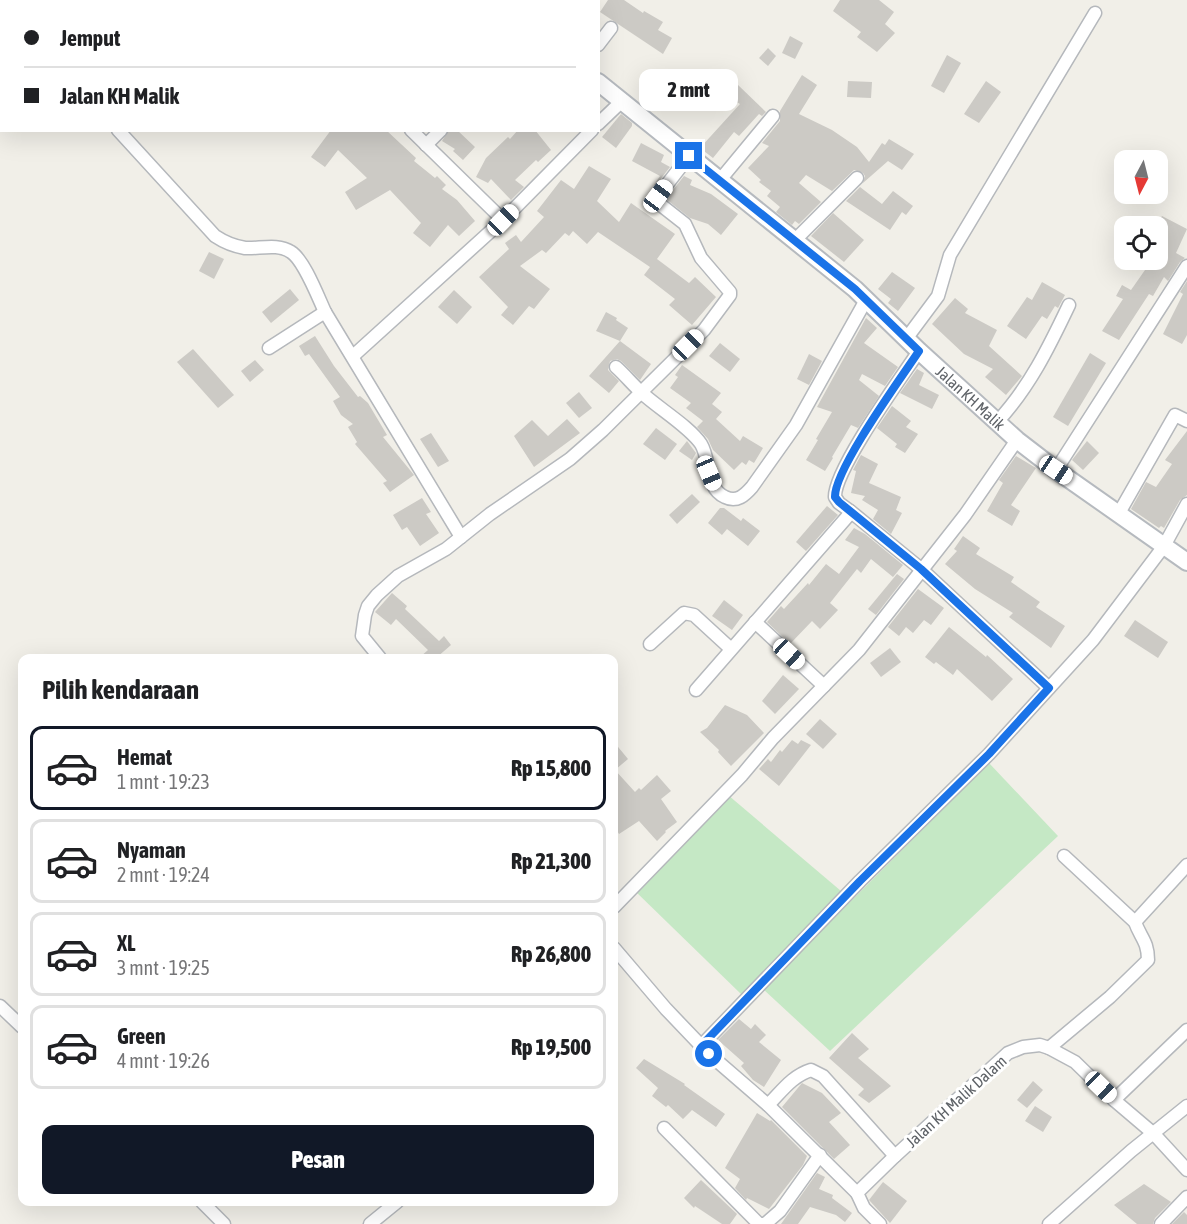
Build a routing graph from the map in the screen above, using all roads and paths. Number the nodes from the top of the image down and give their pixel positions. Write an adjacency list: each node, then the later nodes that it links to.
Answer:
1 (1095, 13): 22 (street)
2 (611, 28): 3 (street)
3 (600, 42)
4 (600, 84): 5 (street, Jalan KH Malik)
5 (622, 100): 7 (street); 13 (street, Jalan KH Malik)
6 (773, 116): 15 (street)
7 (600, 122)
8 (120, 132): 21 (street)
9 (413, 132): 12 (street)
10 (439, 132): 12 (street)
11 (590, 132): 16 (street)
12 (426, 144): 16 (street)
13 (689, 156): 15 (street, Jalan KH Malik); 27 (street)
14 (857, 178): 17 (street)
15 (720, 180): 17 (street, Jalan KH Malik)
16 (503, 220): 25 (street)
17 (795, 240): 19 (street, Jalan KH Malik)
18 (1187, 266): 31 (street)
19 (866, 300): 22 (street, Jalan KH Malik); 27 (street)
20 (1069, 305): 29 (street)
21 (325, 312): 23 (street); 25 (street)
22 (906, 339): 24 (street, Jalan KH Malik)
23 (269, 348)
24 (919, 351): 29 (street, Jalan KH Malik); 33 (street)
25 (353, 356): 35 (street)
26 (616, 367): 27 (street)
27 (641, 393): 35 (street)
28 (1187, 421): 34 (street)
29 (997, 422): 30 (street, Jalan KH Malik)
30 (1017, 440): 31 (street, Jalan KH Malik); 38 (street)
31 (1056, 470): 34 (street, Jalan KH Malik)
32 (1187, 504): 36 (street)
33 (850, 511): 38 (street); 39 (street)
34 (1119, 513): 36 (street, Jalan KH Malik)
35 (461, 537): 42 (street)
36 (1164, 546): 37 (street, Jalan KH Malik); 44 (street)
37 (1187, 562)
38 (921, 569): 43 (street); 44 (street)
39 (755, 622): 41 (street); 43 (street)
40 (650, 644): 41 (street)
41 (731, 649): 45 (street)
42 (377, 654)
43 (824, 686): 48 (street)
44 (1049, 688): 54 (street)
45 (696, 690)
46 (1064, 856): 49 (street)
47 (1187, 865): 49 (street)
48 (618, 903)
49 (1135, 922): 55 (street)
50 (618, 953): 54 (street)
51 (0, 1006): 52 (street)
52 (18, 1023)
53 (1187, 1030): 56 (street)
54 (701, 1046): 57 (street)
55 (1049, 1048): 56 (street, Jalan KH Malik Dalam); 62 (street, Jalan KH Malik Dalam)
56 (1114, 1100): 60 (street, Jalan KH Malik Dalam)
57 (768, 1105): 61 (street); 62 (street)
58 (1187, 1106): 60 (street)
59 (664, 1128): 61 (street)
60 (1154, 1134): 63 (street, Jalan KH Malik Dalam); 71 (street)
61 (820, 1155): 64 (street)
62 (895, 1156): 64 (street, Jalan KH Malik Dalam)
63 (1187, 1170)
64 (857, 1193): 70 (street)
65 (1187, 1197): 72 (street)
66 (206, 1206): 68 (street)
67 (392, 1206): 69 (street)
68 (224, 1224)
69 (370, 1224)
70 (880, 1224)
71 (1049, 1224)
72 (1161, 1224)

